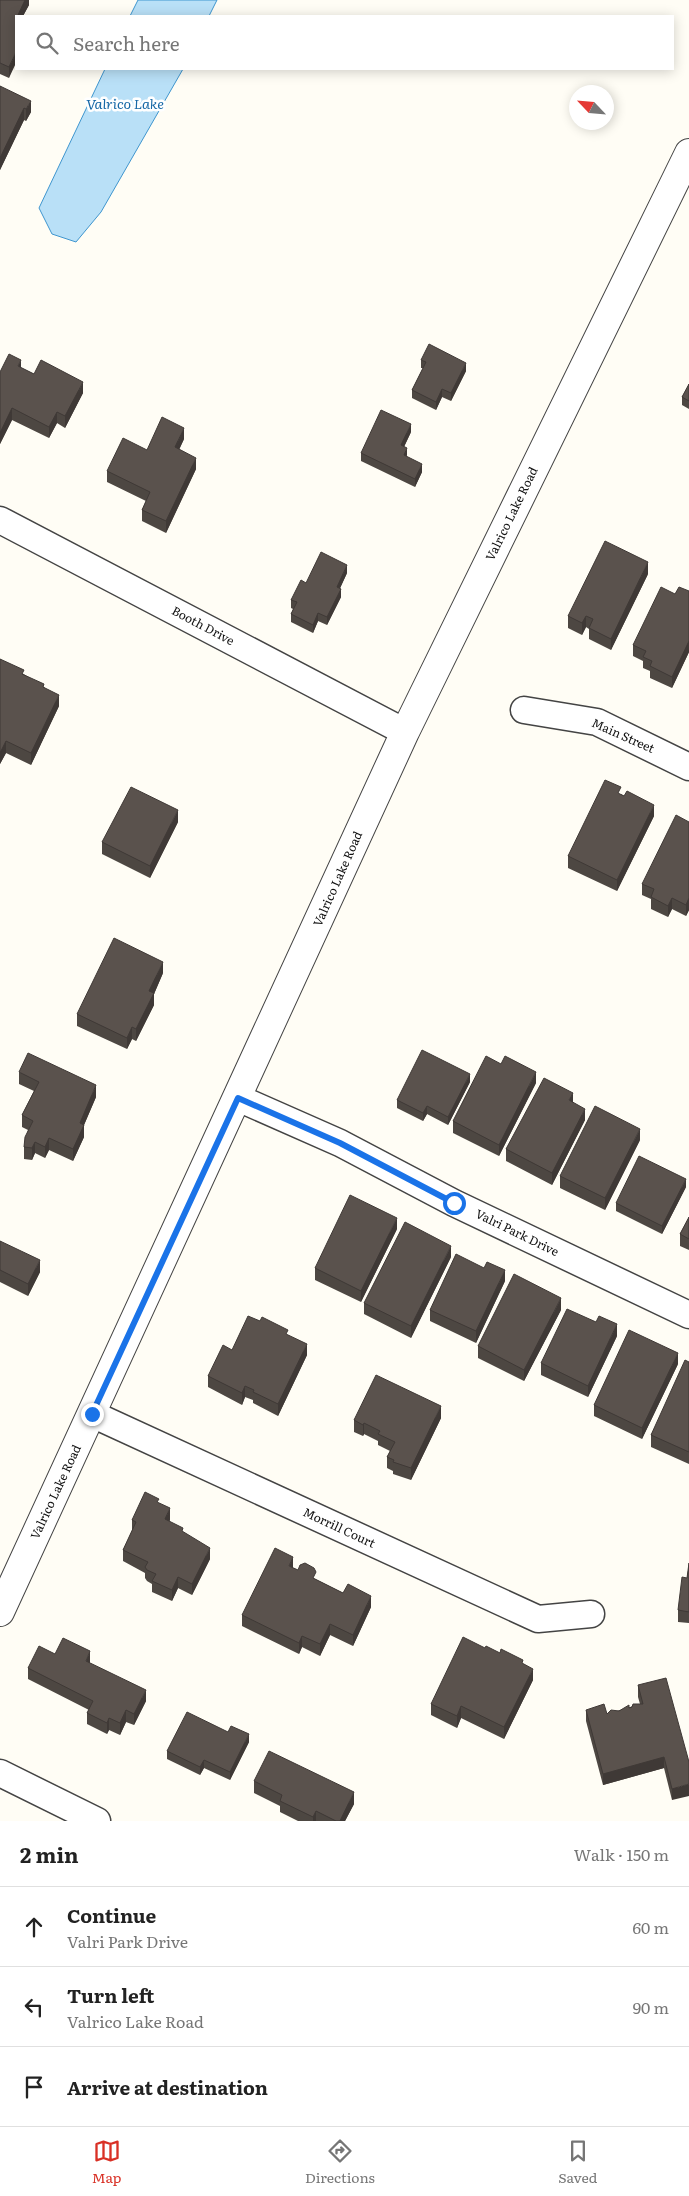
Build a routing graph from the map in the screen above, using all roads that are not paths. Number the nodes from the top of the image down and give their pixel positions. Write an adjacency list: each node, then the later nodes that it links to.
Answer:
1 (689, 153): 4 (street, Valrico Lake Road)
2 (0, 520): 4 (street, Booth Drive)
3 (524, 710): 5 (street, Main Street)
4 (405, 732): 6 (street, Valrico Lake Road)
5 (689, 767)
6 (238, 1098): 7 (street, Valri Park Drive); 8 (street, Valrico Lake Road)
7 (689, 1315)
8 (92, 1414): 9 (street, Valrico Lake Road); 10 (street, Morrill Court)
9 (0, 1612)
10 (590, 1614)
11 (0, 1773): 12 (street)
12 (98, 1821)

